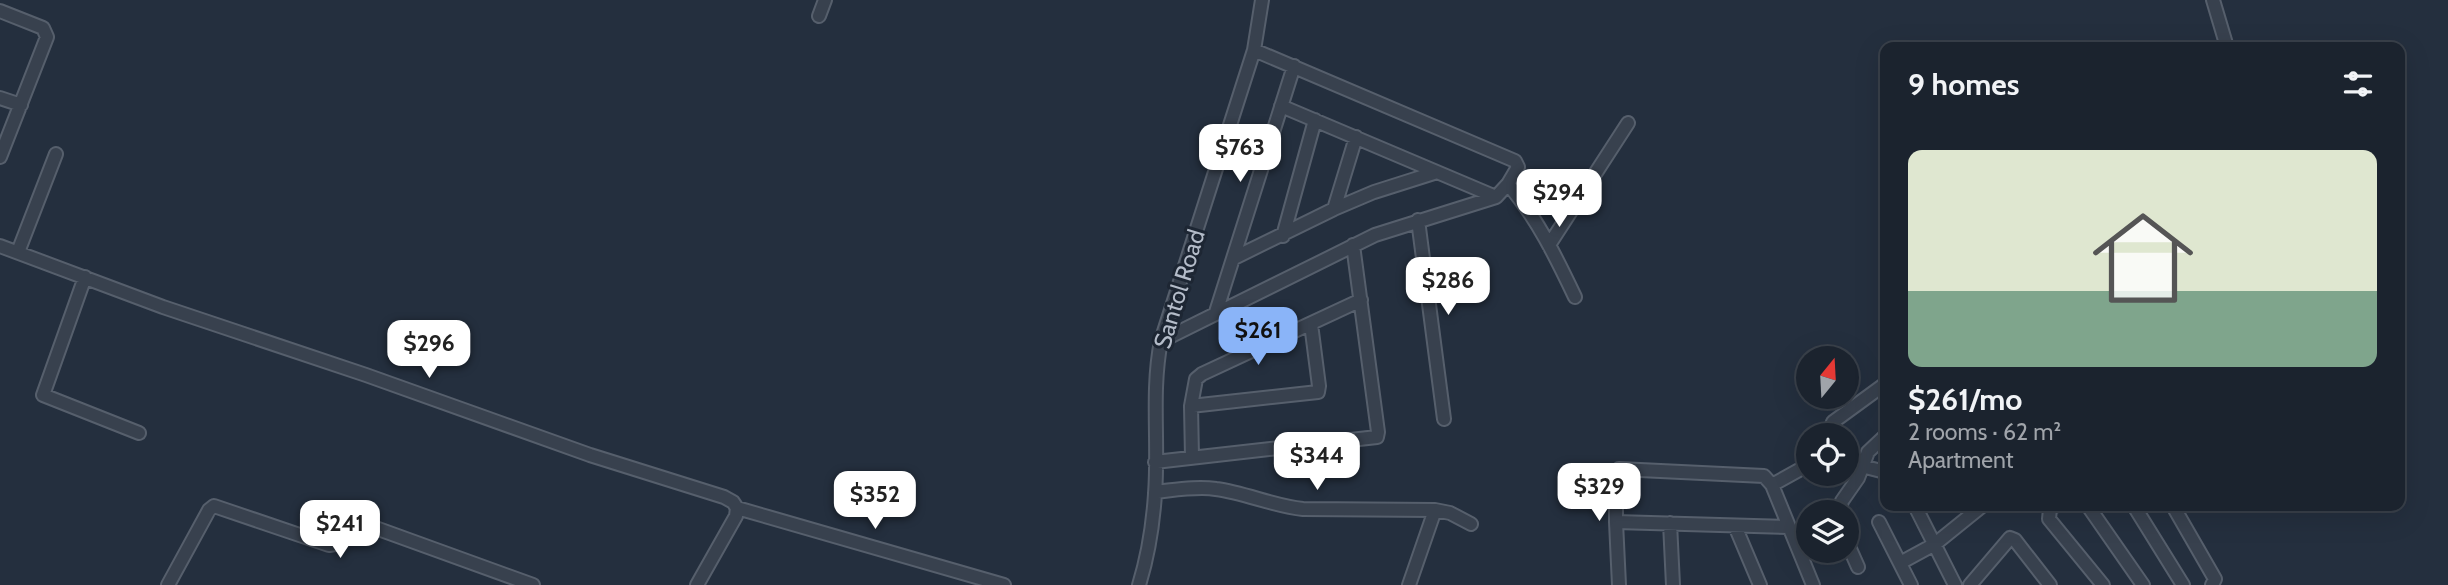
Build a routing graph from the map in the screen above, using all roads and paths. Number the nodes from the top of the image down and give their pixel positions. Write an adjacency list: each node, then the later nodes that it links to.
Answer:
1 (825, 0): 5 (street)
2 (1262, 0): 7 (street, Santol Road)
3 (2213, 0): 6 (street)
4 (0, 11): 10 (street)
5 (820, 16)
6 (2226, 42)
7 (1254, 50): 8 (street); 34 (street, Santol Road)
8 (1294, 66): 11 (street); 19 (street)
9 (0, 98): 10 (street)
10 (20, 105): 14 (street)
11 (1281, 106): 12 (street); 28 (street)
12 (1315, 120): 15 (street); 23 (street)
13 (1628, 123): 25 (street)
14 (4, 134): 17 (street)
15 (1356, 137): 18 (street); 21 (street)
16 (56, 154): 27 (street)
17 (0, 157)
18 (1437, 173): 20 (street); 21 (street)
19 (1508, 184): 20 (street); 25 (street)
20 (1496, 197): 22 (street)
21 (1334, 209): 23 (street)
22 (1418, 220): 24 (street); 37 (street)
23 (1283, 236): 28 (street)
24 (1353, 245): 31 (street); 32 (street)
25 (1549, 245): 30 (street)
26 (0, 246): 27 (street)
27 (18, 252): 29 (street)
28 (1234, 258): 32 (street)
29 (85, 277): 39 (street); 50 (street)
30 (1575, 297)
31 (1361, 300): 33 (street); 41 (street)
32 (1216, 312): 34 (street)
33 (1311, 324): 36 (street); 36 (street)
34 (1161, 341): 42 (street, Santol Road)
35 (1880, 388): 38 (street)
36 (1191, 406): 41 (street)
37 (1444, 419)
38 (1833, 423)
39 (139, 433)
40 (1880, 441): 44 (street)
41 (1192, 457): 42 (street)
42 (1155, 462): 48 (street, Santol Road)
43 (1859, 465): 44 (street)
44 (1863, 466): 45 (street); 49 (street)
45 (1880, 471)
46 (1796, 472): 47 (street)
47 (1772, 485): 58 (street); 63 (street)
48 (1155, 492): 51 (street); 72 (street, Santol Road)
49 (1843, 500)
50 (737, 508): 70 (street); 71 (street)
51 (1435, 510): 61 (street); 73 (street)
52 (1918, 511): 64 (street)
53 (1976, 511): 64 (street)
54 (2050, 511): 82 (street)
55 (2091, 511): 83 (street)
56 (2137, 511): 84 (street)
57 (2176, 511): 85 (street)
58 (1616, 522): 60 (street); 74 (street)
59 (1879, 522): 66 (street)
60 (1670, 523): 62 (street); 75 (street)
61 (1471, 524)
62 (1735, 526): 63 (street); 76 (street)
63 (1788, 527): 77 (street)
64 (1935, 544): 66 (street); 79 (street)
65 (1856, 563): 67 (street)
66 (1900, 563): 78 (street)
67 (1858, 567)
68 (168, 585): 69 (street)
69 (533, 585)
70 (697, 585)
71 (1004, 585)
72 (1139, 585)
73 (1409, 585)
74 (1619, 585)
75 (1673, 585)
76 (1760, 585)
77 (1813, 585)
78 (1911, 585)
79 (1955, 585)
80 (1970, 585): 81 (street)
81 (2050, 585)
82 (2103, 585)
83 (2143, 585)
84 (2183, 585)
85 (2212, 585)

